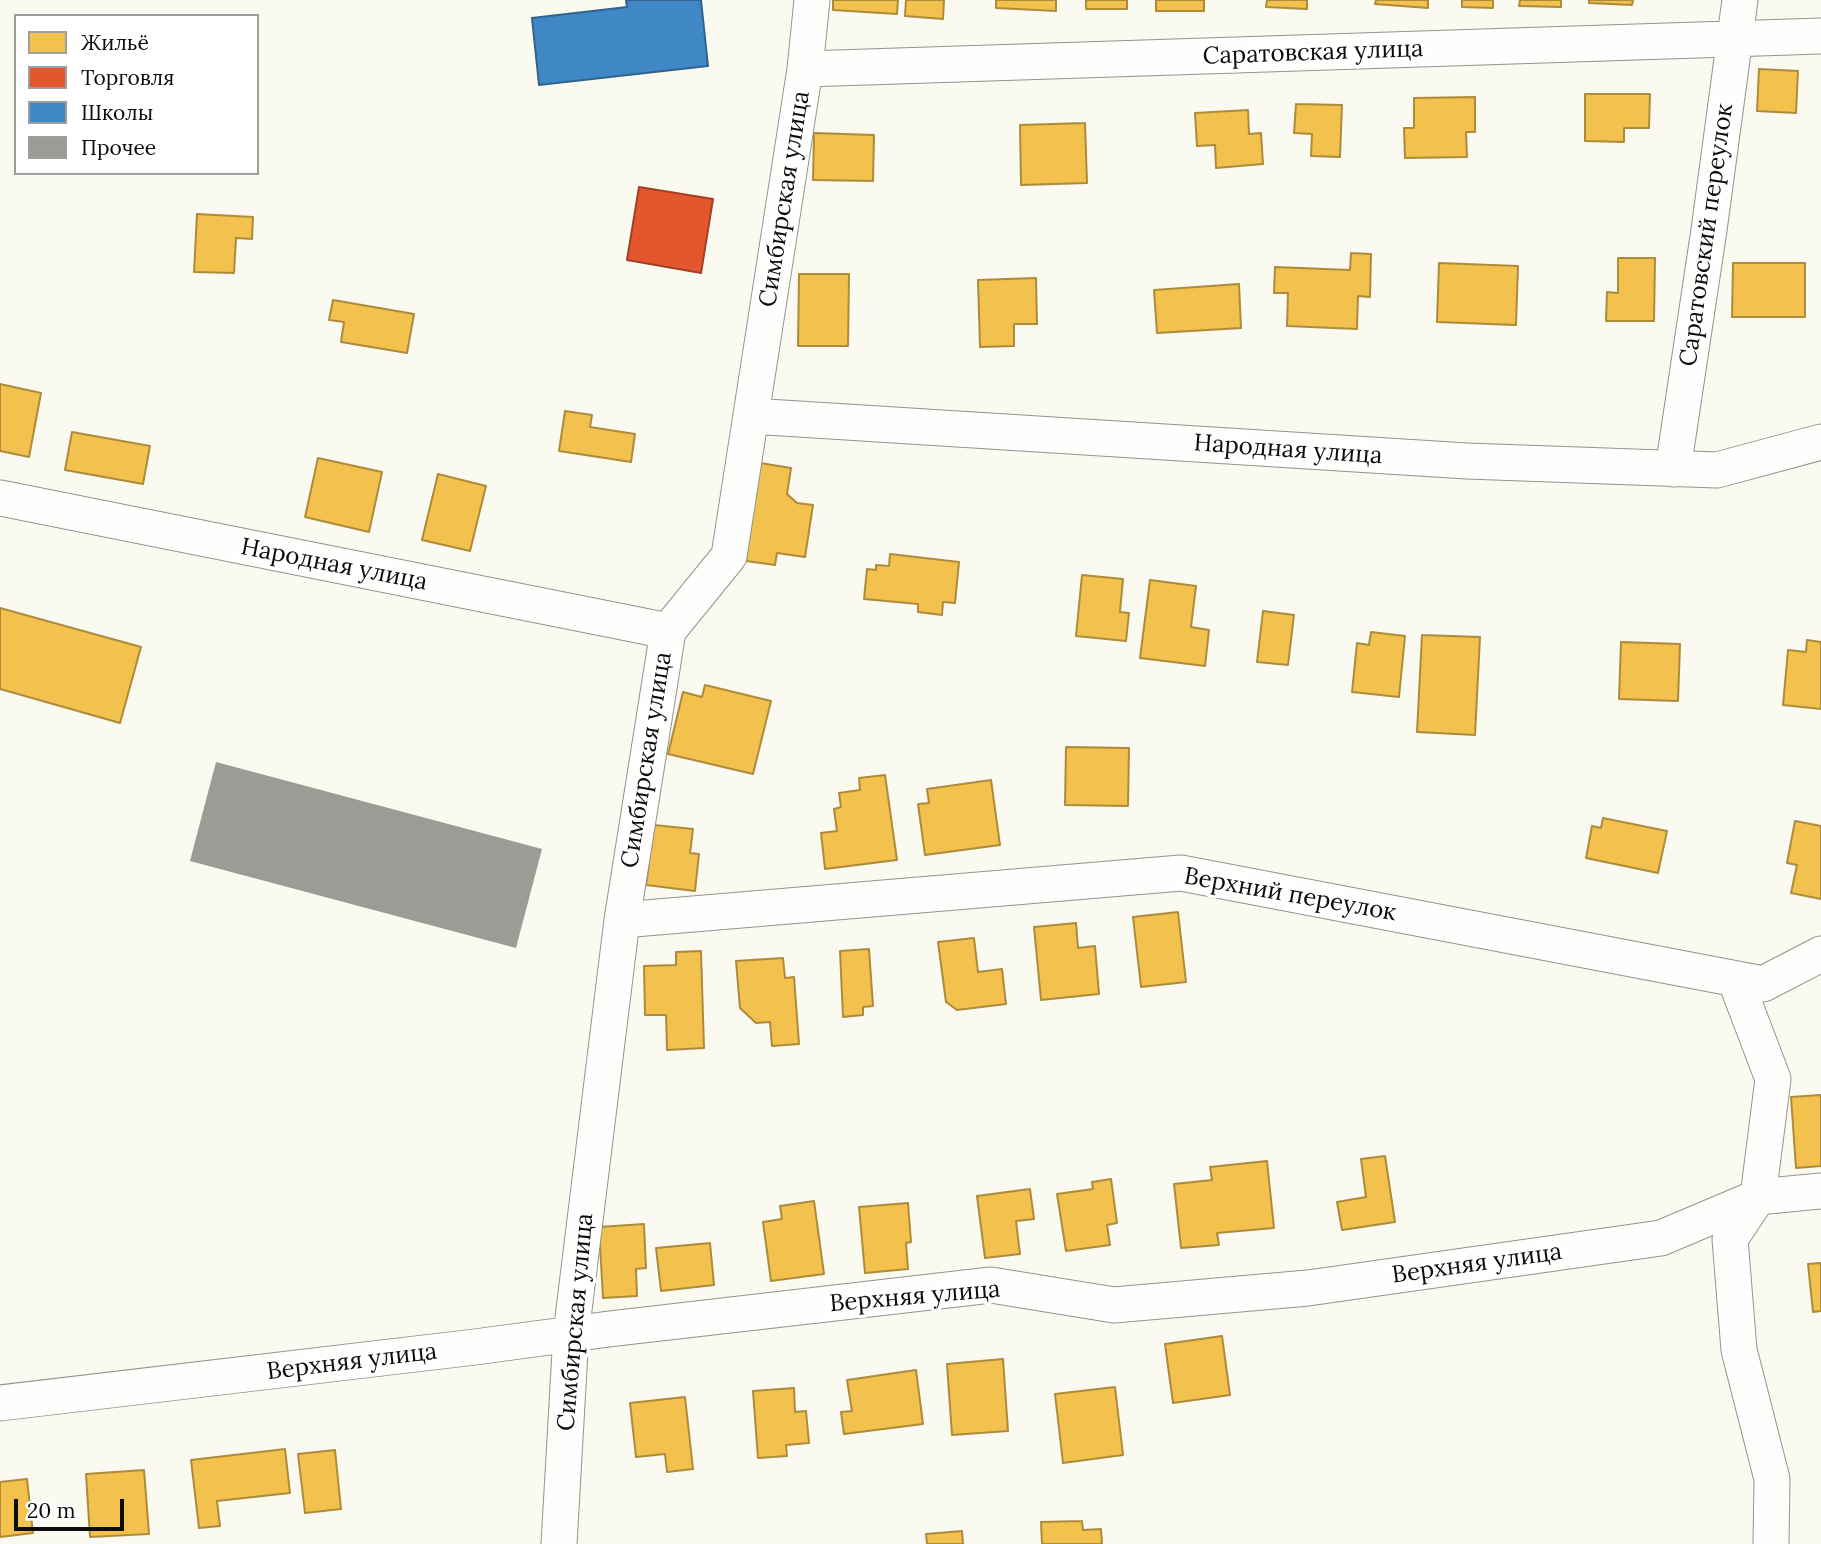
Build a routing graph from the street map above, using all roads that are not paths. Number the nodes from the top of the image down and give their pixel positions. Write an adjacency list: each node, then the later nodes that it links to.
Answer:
1 (812, 0): 5 (street, Симбирская улица)
2 (1740, 0): 4 (street, Саратовский переулок)
3 (1821, 36): 4 (street, Саратовская улица)
4 (1735, 39): 5 (street, Саратовская улица); 8 (street, Саратовский переулок)
5 (806, 69): 6 (street, Симбирская улица)
6 (751, 416): 8 (street, Народная улица); 10 (street, Симбирская улица)
7 (1821, 442): 8 (street, Народная улица)
8 (1672, 469)
9 (0, 498): 10 (street, Народная улица)
10 (668, 632): 11 (street, Симбирская улица)
11 (622, 920): 13 (street, Верхний переулок); 16 (street, Симбирская улица)
12 (1821, 954): 13 (street, Верхний переулок)
13 (1735, 979): 15 (street)
14 (1821, 1191): 15 (street, Верхняя улица)
15 (1758, 1197): 16 (street, Верхняя улица); 19 (street)
16 (571, 1334): 17 (street, Верхняя улица); 18 (street, Симбирская улица)
17 (0, 1403)
18 (559, 1544)
19 (1771, 1544)

